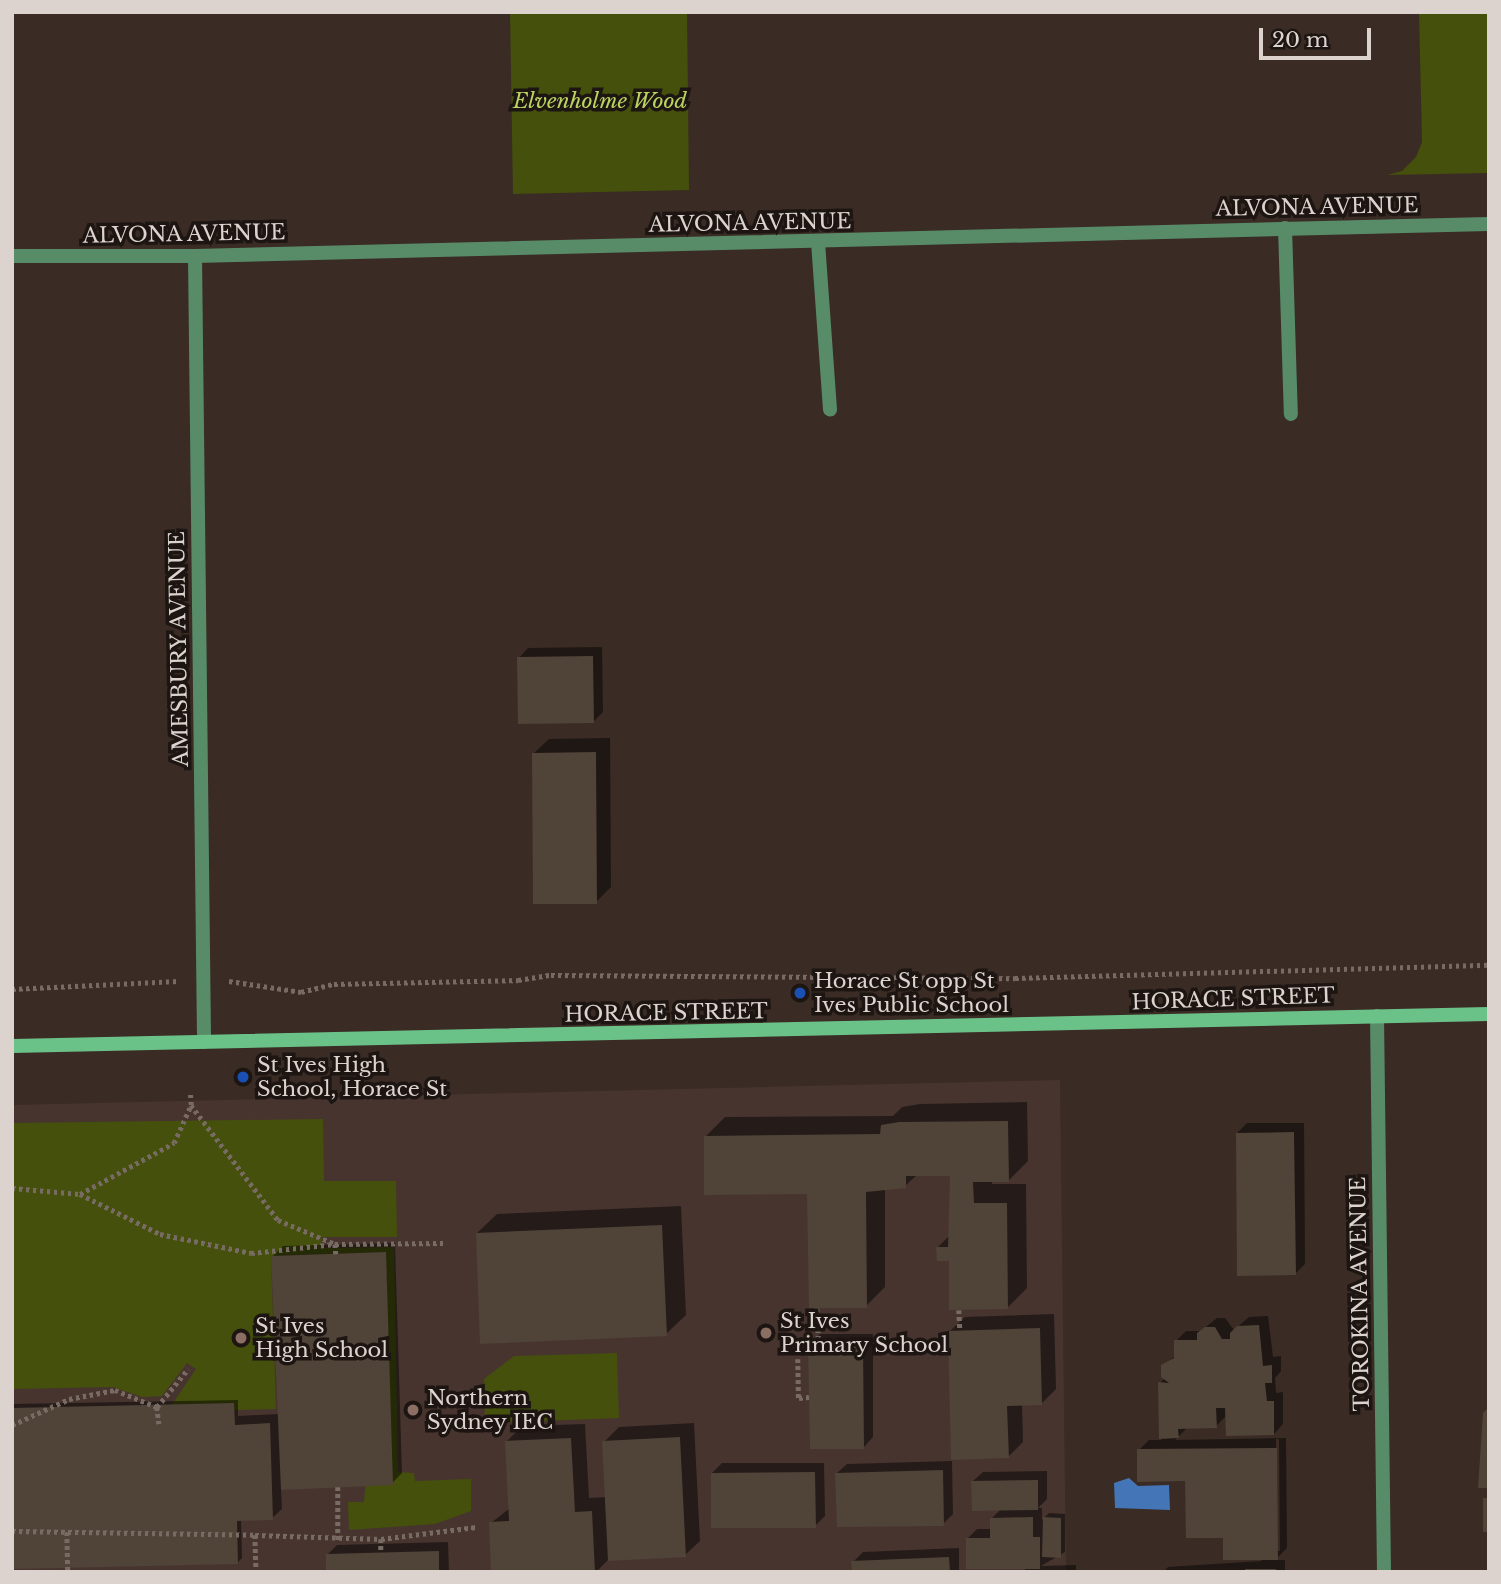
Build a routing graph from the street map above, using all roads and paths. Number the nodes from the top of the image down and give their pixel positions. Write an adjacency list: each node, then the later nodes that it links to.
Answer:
1 (1489, 224): 2 (street, ALVONA AVENUE)
2 (1284, 228): 3 (street, ALVONA AVENUE); 7 (street)
3 (818, 242): 5 (street, ALVONA AVENUE); 6 (street)
4 (12, 256): 5 (street, ALVONA AVENUE)
5 (195, 256): 14 (street, AMESBURY AVENUE)
6 (830, 410)
7 (1291, 414)
8 (1489, 965): 10 (path)
9 (163, 981): 11 (path)
10 (240, 981)
11 (12, 989)
12 (1489, 1014): 13 (main road, HORACE STREET)
13 (1377, 1016): 14 (main road, HORACE STREET); 46 (street, TOROKINA AVENUE)
14 (204, 1042): 15 (main road, HORACE STREET)
15 (12, 1046)
16 (190, 1091): 17 (path)
17 (191, 1105): 19 (path); 21 (path)
18 (12, 1188): 19 (path)
19 (80, 1194): 21 (path)
20 (443, 1243): 21 (path)
21 (335, 1244): 22 (path)
22 (336, 1254)
23 (817, 1308): 26 (path)
24 (959, 1310): 28 (path)
25 (792, 1326): 26 (path)
26 (818, 1326): 27 (path); 29 (path)
27 (835, 1326)
28 (960, 1330)
29 (819, 1344)
30 (797, 1359): 32 (path)
31 (188, 1369): 33 (path)
32 (809, 1397)
33 (158, 1407): 34 (path); 35 (path)
34 (159, 1424)
35 (12, 1425)
36 (338, 1487): 42 (path)
37 (476, 1527): 41 (path)
38 (12, 1531): 39 (path)
39 (67, 1532): 40 (path); 44 (path)
40 (255, 1535): 42 (path); 45 (path)
41 (381, 1539): 42 (path); 43 (path)
42 (338, 1540)
43 (381, 1552)
44 (68, 1572)
45 (256, 1572)
46 (1384, 1572)

